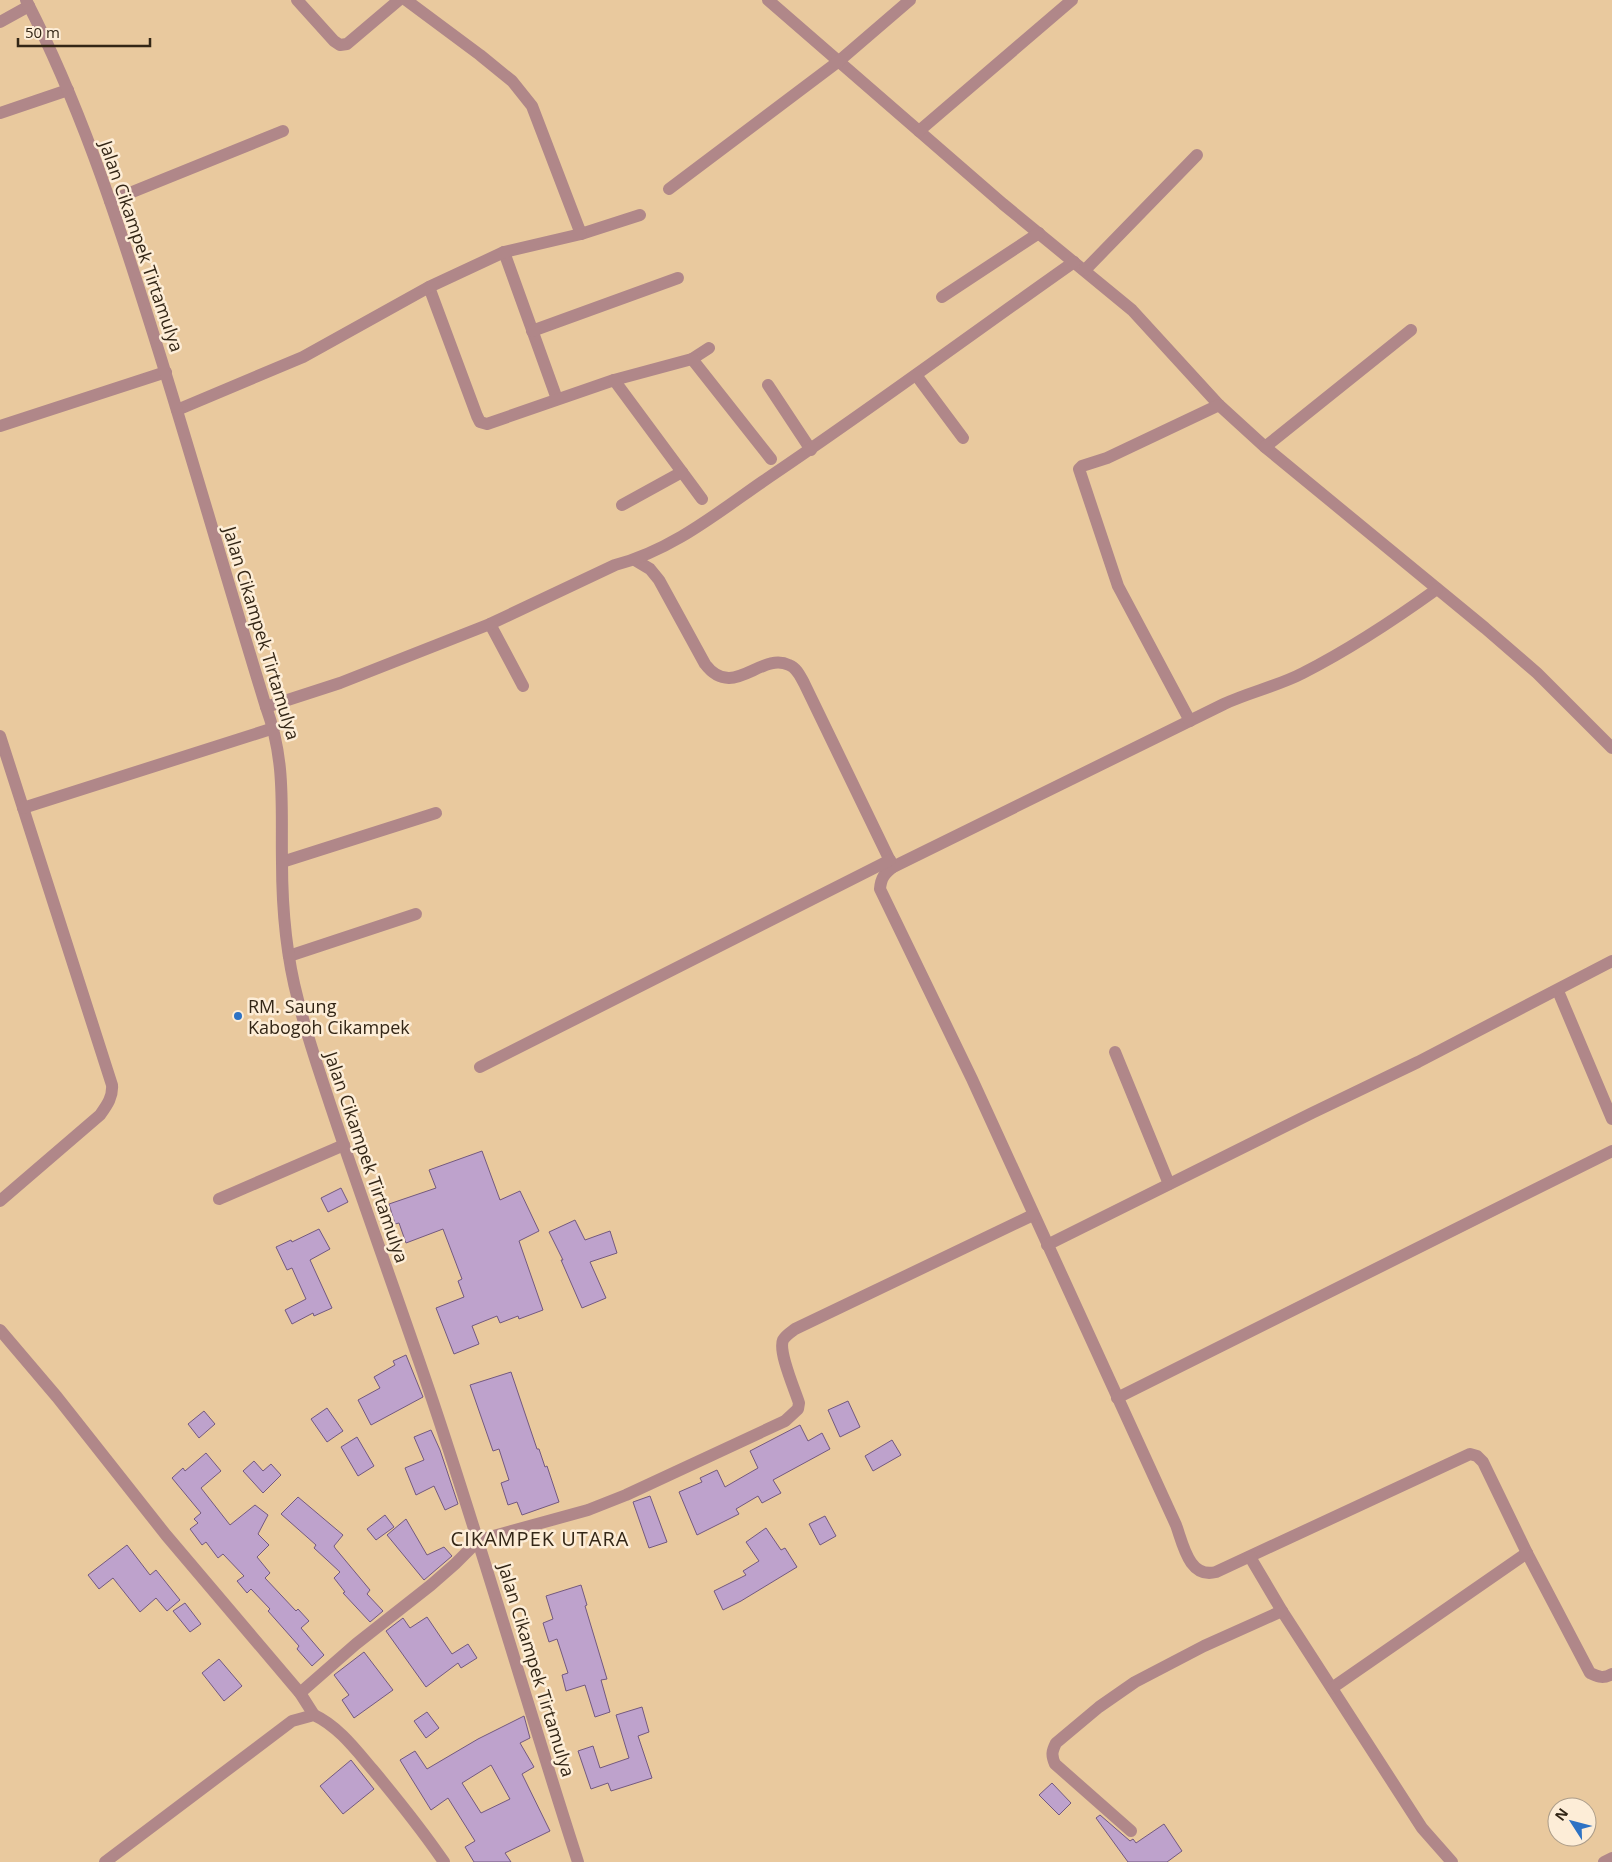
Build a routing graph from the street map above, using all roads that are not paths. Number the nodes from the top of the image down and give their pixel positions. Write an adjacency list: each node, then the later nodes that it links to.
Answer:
1 (296, 0): 2 (street)
2 (399, 0)
3 (406, 0): 19 (street)
4 (768, 0): 9 (street)
5 (910, 0): 9 (street)
6 (1072, 0): 13 (street)
7 (28, 3): 8 (street); 10 (street, Jalan Cikampek Tirtamulya)
8 (0, 22)
9 (839, 61): 13 (street); 15 (street)
10 (68, 90): 11 (street); 16 (street, Jalan Cikampek Tirtamulya)
11 (0, 114)
12 (283, 131): 16 (street)
13 (919, 131): 18 (street)
14 (1197, 155): 22 (street)
15 (668, 189)
16 (110, 201): 30 (street, Jalan Cikampek Tirtamulya)
17 (640, 215): 19 (street)
18 (1039, 233): 21 (street); 25 (street)
19 (581, 234): 20 (street)
20 (504, 252): 24 (street); 26 (street)
21 (1074, 262): 22 (street); 31 (street)
22 (1085, 270): 35 (street)
23 (678, 278): 26 (street)
24 (429, 287): 34 (street); 36 (street)
25 (942, 297)
26 (532, 330): 34 (street)
27 (1411, 330): 39 (street)
28 (709, 348): 29 (street)
29 (692, 359): 32 (street); 41 (street)
30 (166, 372): 36 (street, Jalan Cikampek Tirtamulya); 37 (street)
31 (916, 375): 38 (street); 40 (street)
32 (614, 380): 34 (street); 42 (street)
33 (768, 385): 40 (street)
34 (557, 399)
35 (1219, 405): 39 (street); 50 (street)
36 (177, 410): 49 (street, Jalan Cikampek Tirtamulya)
37 (0, 426)
38 (963, 438)
39 (1265, 447): 46 (street)
40 (811, 450): 45 (street)
41 (771, 458)
42 (682, 472): 43 (street); 44 (street)
43 (702, 499)
44 (622, 505)
45 (635, 560): 47 (street); 57 (street)
46 (1437, 589): 50 (street); 53 (street)
47 (490, 624): 48 (street); 49 (street)
48 (523, 686)
49 (266, 708): 51 (street, Jalan Cikampek Tirtamulya)
50 (1190, 721): 57 (street)
51 (274, 728): 54 (street); 56 (street, Jalan Cikampek Tirtamulya)
52 (0, 736): 54 (street)
53 (1612, 748)
54 (23, 808): 69 (street)
55 (436, 813): 56 (street)
56 (282, 862): 59 (street, Jalan Cikampek Tirtamulya)
57 (892, 864): 63 (street); 70 (street)
58 (416, 914): 59 (street)
59 (289, 956): 65 (street, Jalan Cikampek Tirtamulya)
60 (1612, 962): 61 (street)
61 (1558, 991): 64 (street); 67 (street)
62 (1116, 1052): 67 (street)
63 (480, 1067)
64 (1612, 1120)
65 (344, 1145): 68 (street); 74 (street, Jalan Cikampek Tirtamulya)
66 (1612, 1151): 73 (street)
67 (1169, 1184): 71 (street)
68 (219, 1200)
69 (0, 1201)
70 (1033, 1215): 71 (street); 74 (street)
71 (1047, 1244): 73 (street)
72 (0, 1330): 80 (street)
73 (1117, 1398): 76 (street)
74 (479, 1540): 80 (street); 86 (street, Jalan Cikampek Tirtamulya)
75 (1527, 1553): 76 (street); 78 (street); 79 (street)
76 (1250, 1556): 77 (street)
77 (1282, 1611): 79 (street); 82 (street)
78 (1612, 1674)
79 (1332, 1688): 87 (street)
80 (300, 1692): 81 (street)
81 (314, 1715): 84 (street); 85 (street)
82 (1131, 1831)
83 (1612, 1858): 88 (street)
84 (106, 1862)
85 (444, 1862)
86 (578, 1862)
87 (1452, 1862)
88 (1604, 1862)

